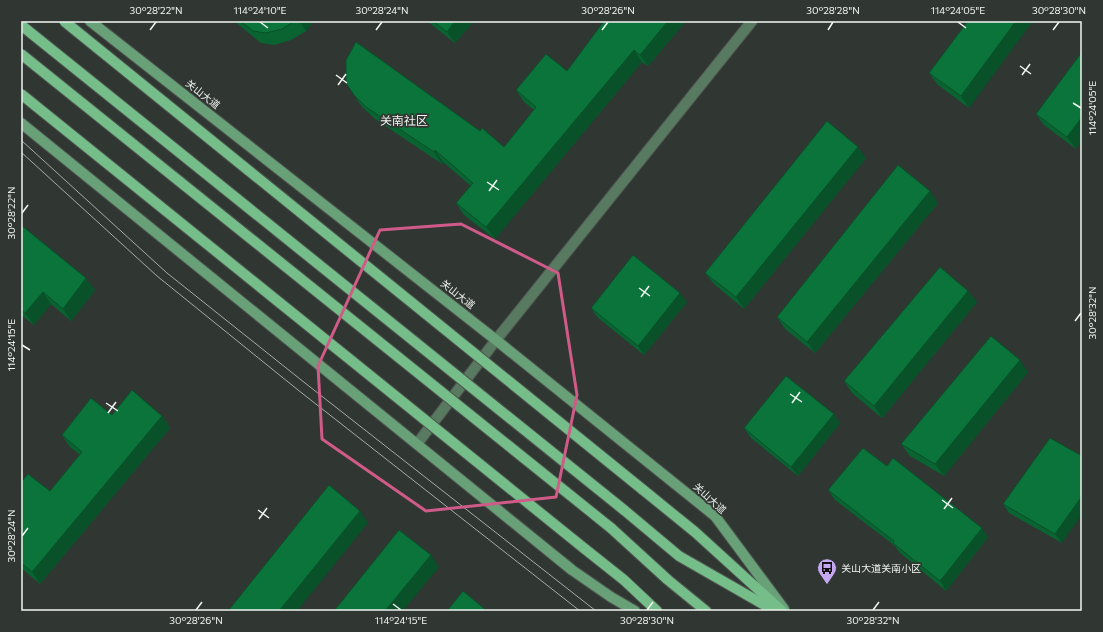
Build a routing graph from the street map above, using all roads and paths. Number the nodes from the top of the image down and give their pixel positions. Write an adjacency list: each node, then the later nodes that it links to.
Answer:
1 (64, 21): 14 (main road, bridge)
2 (90, 21): 8 (main road, 关山大道)
3 (752, 21): 8 (street)
4 (21, 24): 13 (main road, bridge)
5 (21, 54): 12 (main road, bridge)
6 (21, 94): 11 (main road, bridge)
7 (21, 123): 9 (main road)
8 (496, 340): 9 (street); 15 (main road, 关山大道)
9 (417, 444): 10 (main road)
10 (635, 611)
11 (657, 611)
12 (706, 611)
13 (775, 611)
14 (782, 611)
15 (785, 611)

